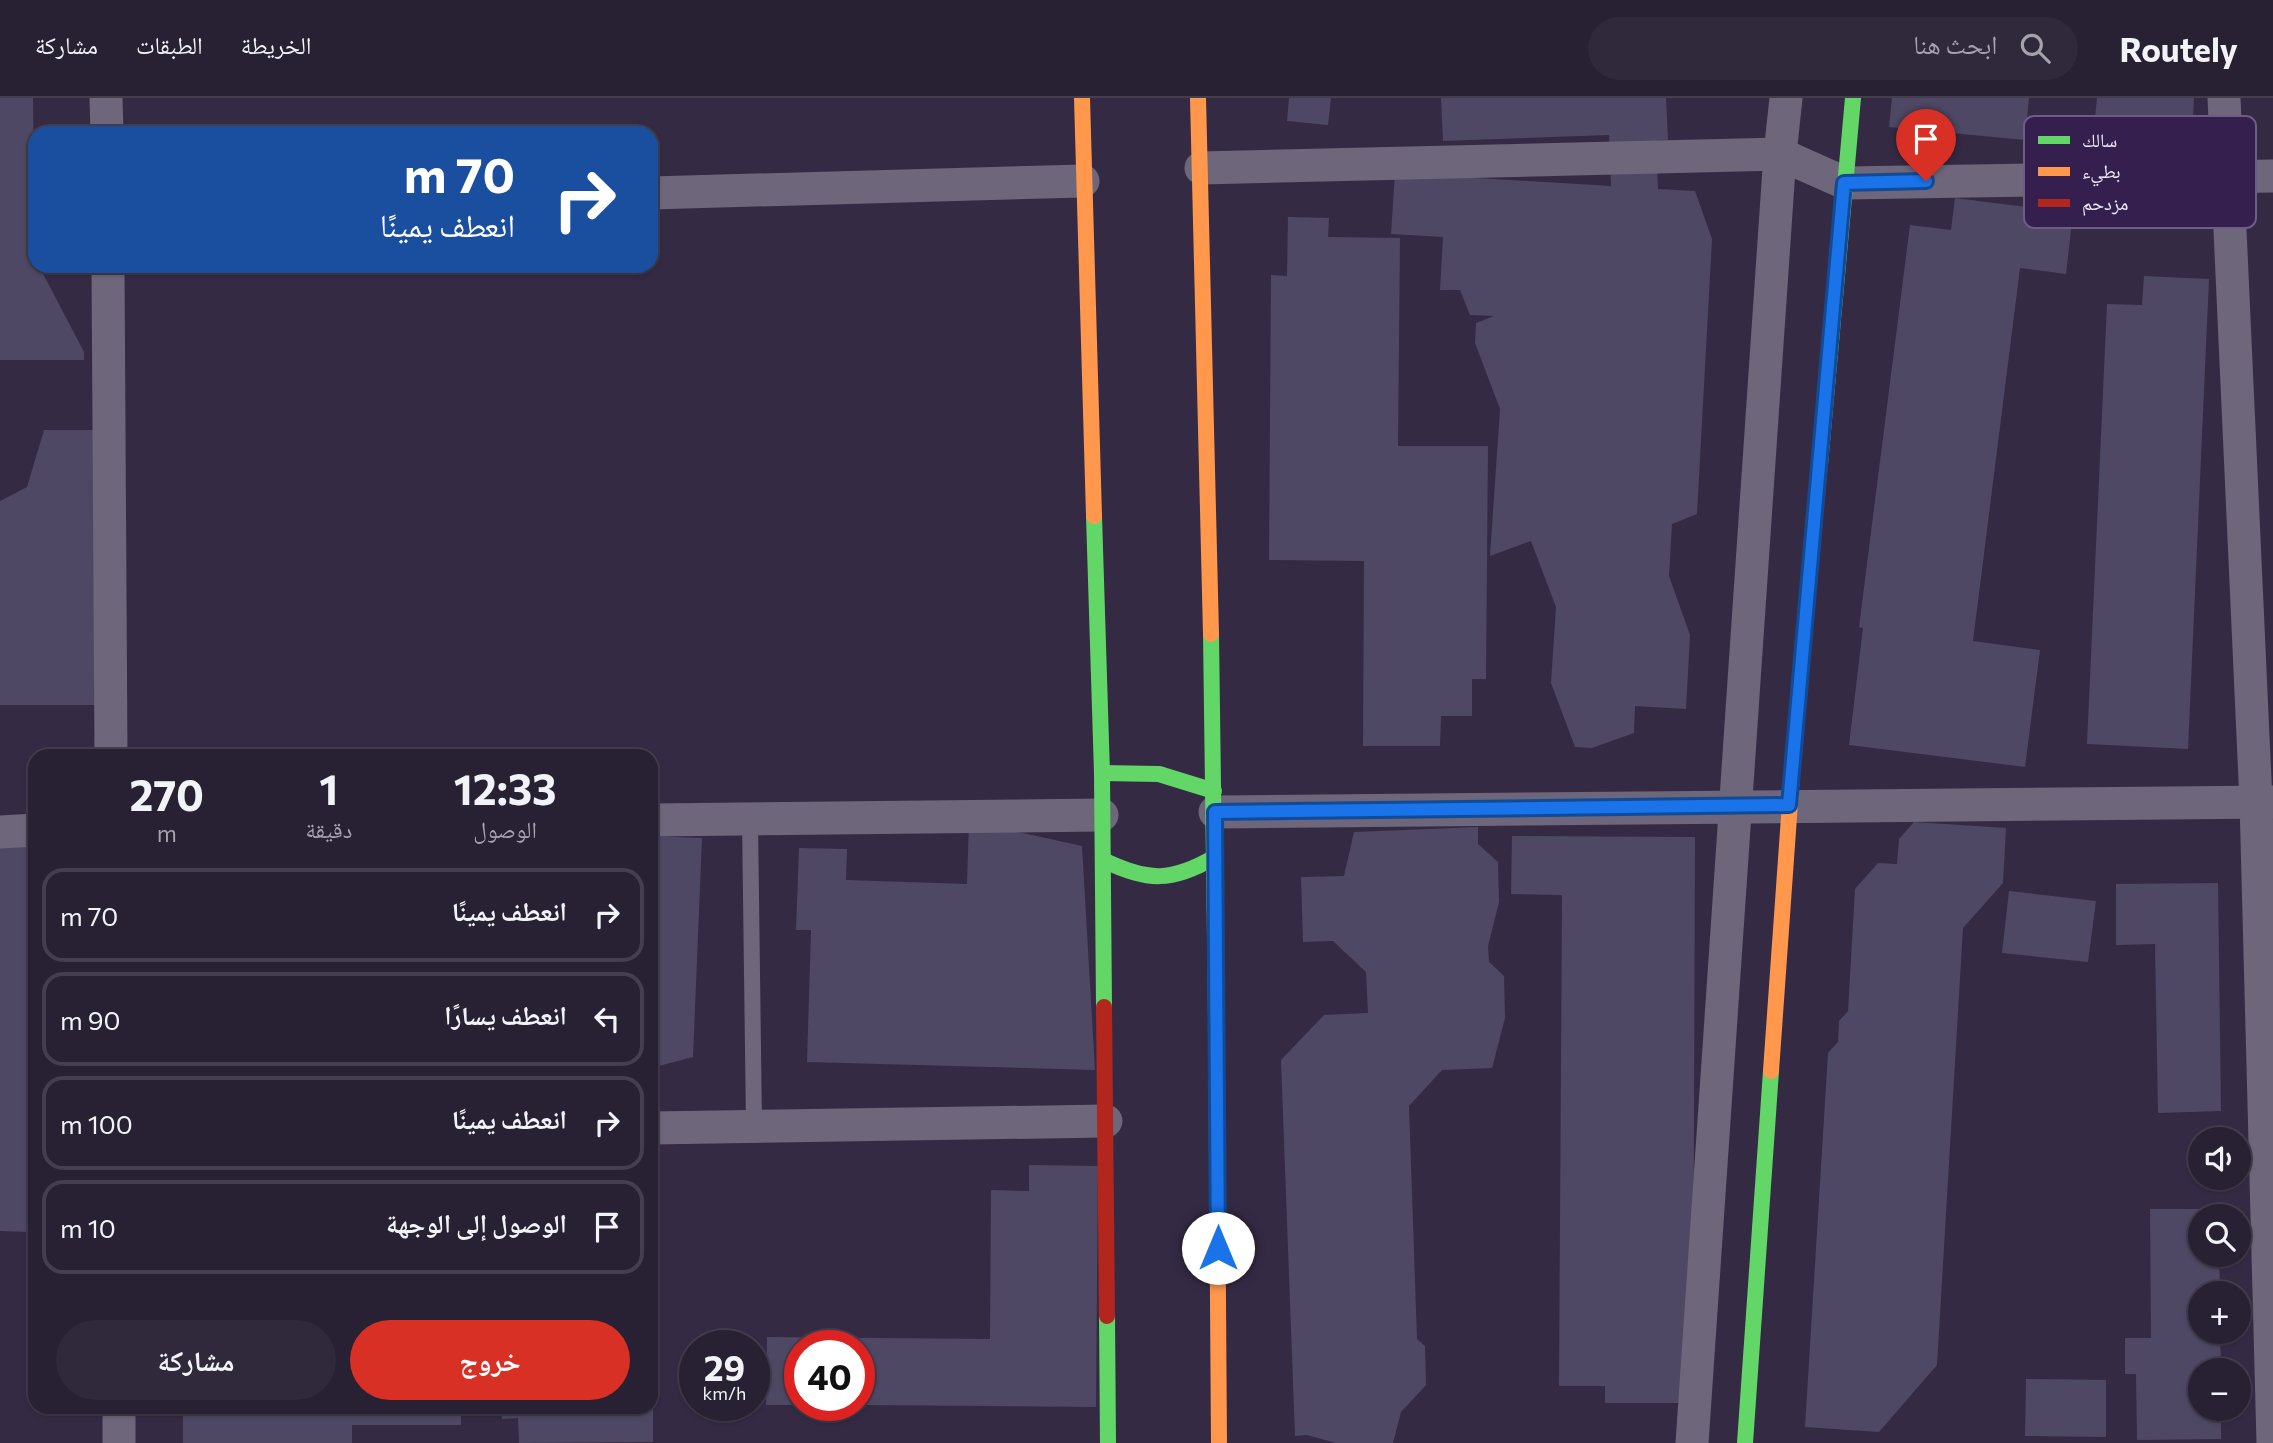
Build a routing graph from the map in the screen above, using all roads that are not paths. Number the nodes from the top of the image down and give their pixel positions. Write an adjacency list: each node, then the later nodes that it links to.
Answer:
1 (106, 98): 8 (street)
2 (1082, 98): 12 (street)
3 (1198, 98): 10 (street)
4 (1786, 98): 9 (street)
5 (1853, 98): 13 (street)
6 (2224, 98): 7 (street)
7 (2224, 116)
8 (107, 126)
9 (1780, 155): 10 (street); 13 (street); 21 (street)
10 (1200, 168): 19 (street)
11 (2024, 180): 13 (street)
12 (1083, 181): 14 (street); 18 (street)
13 (1844, 183): 22 (street)
14 (658, 193)
15 (2229, 228): 20 (street)
16 (108, 273): 17 (street)
17 (111, 749)
18 (1102, 773): 19 (street); 23 (street)
19 (1215, 801): 21 (street); 28 (street)
20 (2264, 802): 22 (street); 39 (street)
21 (1735, 805): 22 (street); 37 (street)
22 (1789, 805): 38 (street)
23 (1102, 815): 24 (street); 29 (street)
24 (750, 819): 25 (street); 31 (lane)
25 (658, 820)
26 (28, 830): 27 (street)
27 (0, 832)
28 (1215, 857): 29 (street); 36 (street)
29 (1103, 860): 30 (street)
30 (1106, 1121): 31 (street); 35 (street)
31 (754, 1126): 32 (street)
32 (658, 1128)
33 (119, 1414): 34 (street)
34 (120, 1443)
35 (1108, 1443)
36 (1219, 1443)
37 (1692, 1443)
38 (1745, 1443)
39 (2273, 1443)

